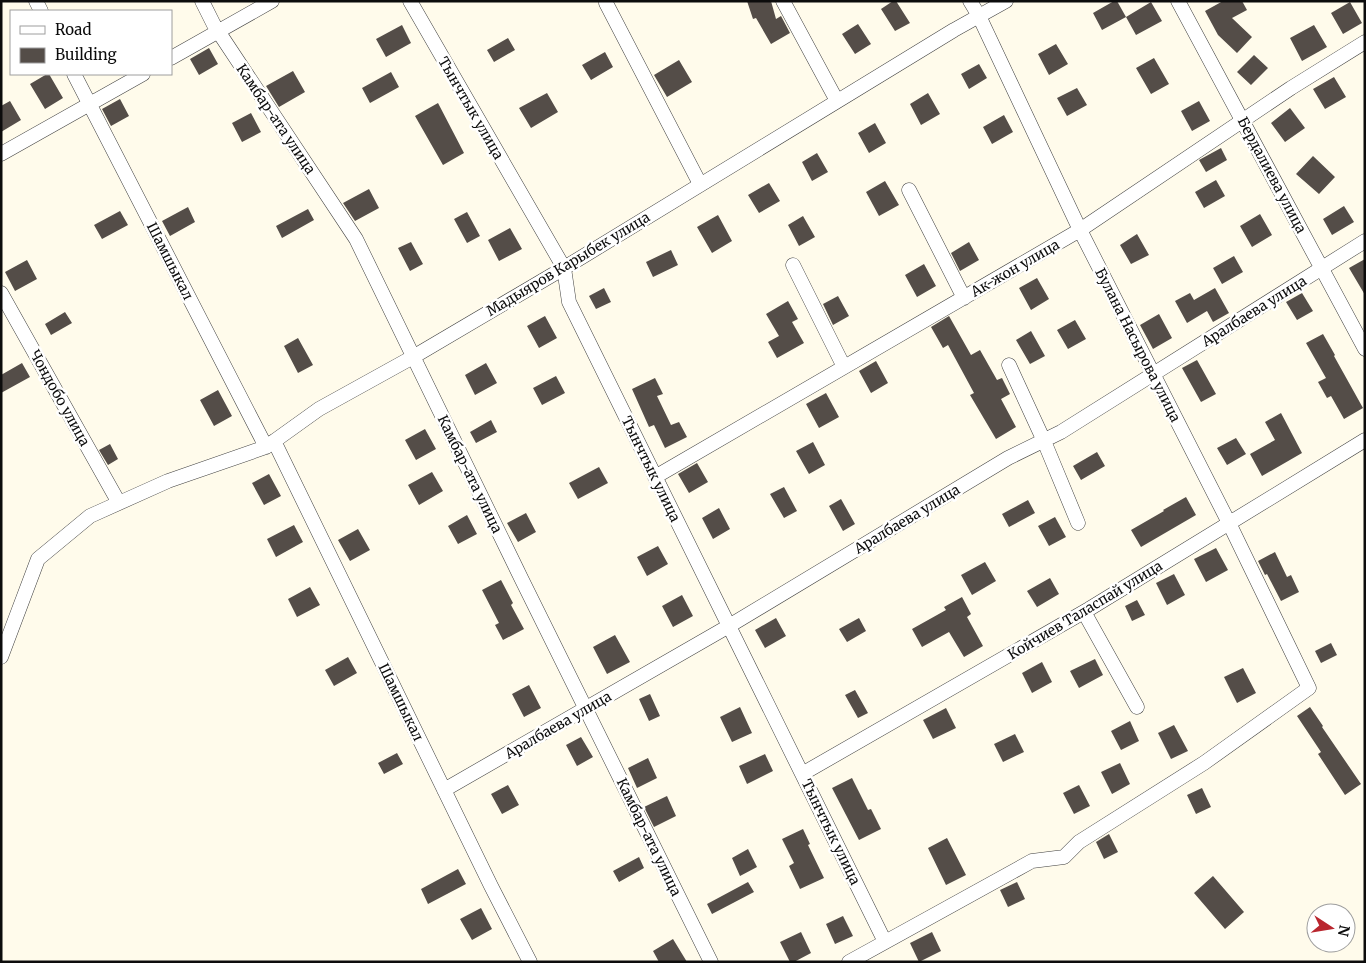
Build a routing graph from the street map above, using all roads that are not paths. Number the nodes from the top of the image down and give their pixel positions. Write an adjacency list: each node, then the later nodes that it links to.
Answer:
1 (202, 1): 10 (street, Камбар-ата улица)
2 (272, 1): 10 (street)
3 (410, 1): 24 (street, Тынчтык улица)
4 (782, 1): 15 (street)
5 (970, 1): 9 (street, Булана Насырова улица)
6 (1006, 1): 9 (street, Мадыяров Карыбек улица)
7 (1178, 1): 17 (street, Бердалиева улица)
8 (606, 3): 19 (street)
9 (979, 16): 15 (street, Мадыяров Карыбек улица); 21 (street, Булана Насырова улица)
10 (218, 32): 12 (street); 29 (street, Камбар-ата улица)
11 (1365, 42): 17 (street, Ак-жон улица)
12 (172, 57)
13 (75, 75): 16 (street, Шамшыкал)
14 (141, 75): 16 (street)
15 (837, 101): 19 (street, Мадыяров Карыбек улица)
16 (90, 104): 18 (street); 35 (street, Шамшыкал)
17 (1243, 121): 21 (street, Ак-жон улица); 25 (street, Бердалиева улица)
18 (1, 154)
19 (700, 184): 24 (street, Мадыяров Карыбек улица)
20 (909, 190): 27 (street)
21 (1080, 230): 27 (street, Ак-жон улица); 32 (street, Булана Насырова улица)
22 (1365, 241): 25 (street, Аралбаева улица)
23 (793, 265): 31 (street)
24 (564, 268): 29 (street, Мадыяров Карыбек улица); 36 (street, Тынчтык улица)
25 (1322, 268): 28 (street, Бердалиева улица); 32 (street, Аралбаева улица)
26 (1, 293): 37 (street, Чондобо улица)
27 (964, 298): 31 (street, Ак-жон улица)
28 (1365, 349)
29 (413, 356): 35 (street, Мадыяров Карыбек улица); 45 (street, Камбар-ата улица)
30 (1009, 365): 34 (street)
31 (844, 367): 36 (street, Ак-жон улица)
32 (1153, 374): 34 (street, Аралбаева улица); 39 (street, Булана Насырова улица)
33 (1365, 440): 39 (street, Койчиев Таласпай улица)
34 (1044, 441): 38 (street); 41 (street, Аралбаева улица)
35 (270, 444): 37 (street, Мадыяров Карыбек улица); 47 (street, Шамшыкал)
36 (655, 477): 41 (street, Тынчтык улица)
37 (119, 503): 42 (street, Мадыяров Карыбек улица)
38 (1078, 523)
39 (1228, 523): 40 (street, Койчиев Таласпай улица); 48 (street, Булана Насырова улица)
40 (1084, 612): 44 (street); 46 (street, Койчиев Таласпай улица)
41 (729, 626): 45 (street, Аралбаева улица); 46 (street, Тынчтык улица)
42 (5, 632): 43 (street, Мадыяров Карыбек улица)
43 (1, 658)
44 (1137, 707)
45 (585, 709): 47 (street, Аралбаева улица); 50 (street, Камбар-ата улица)
46 (802, 774): 48 (street, Тынчтык улица)
47 (444, 790): 49 (street, Шамшыкал)
48 (885, 942): 51 (street)
49 (530, 962)
50 (711, 962)
51 (849, 962)

